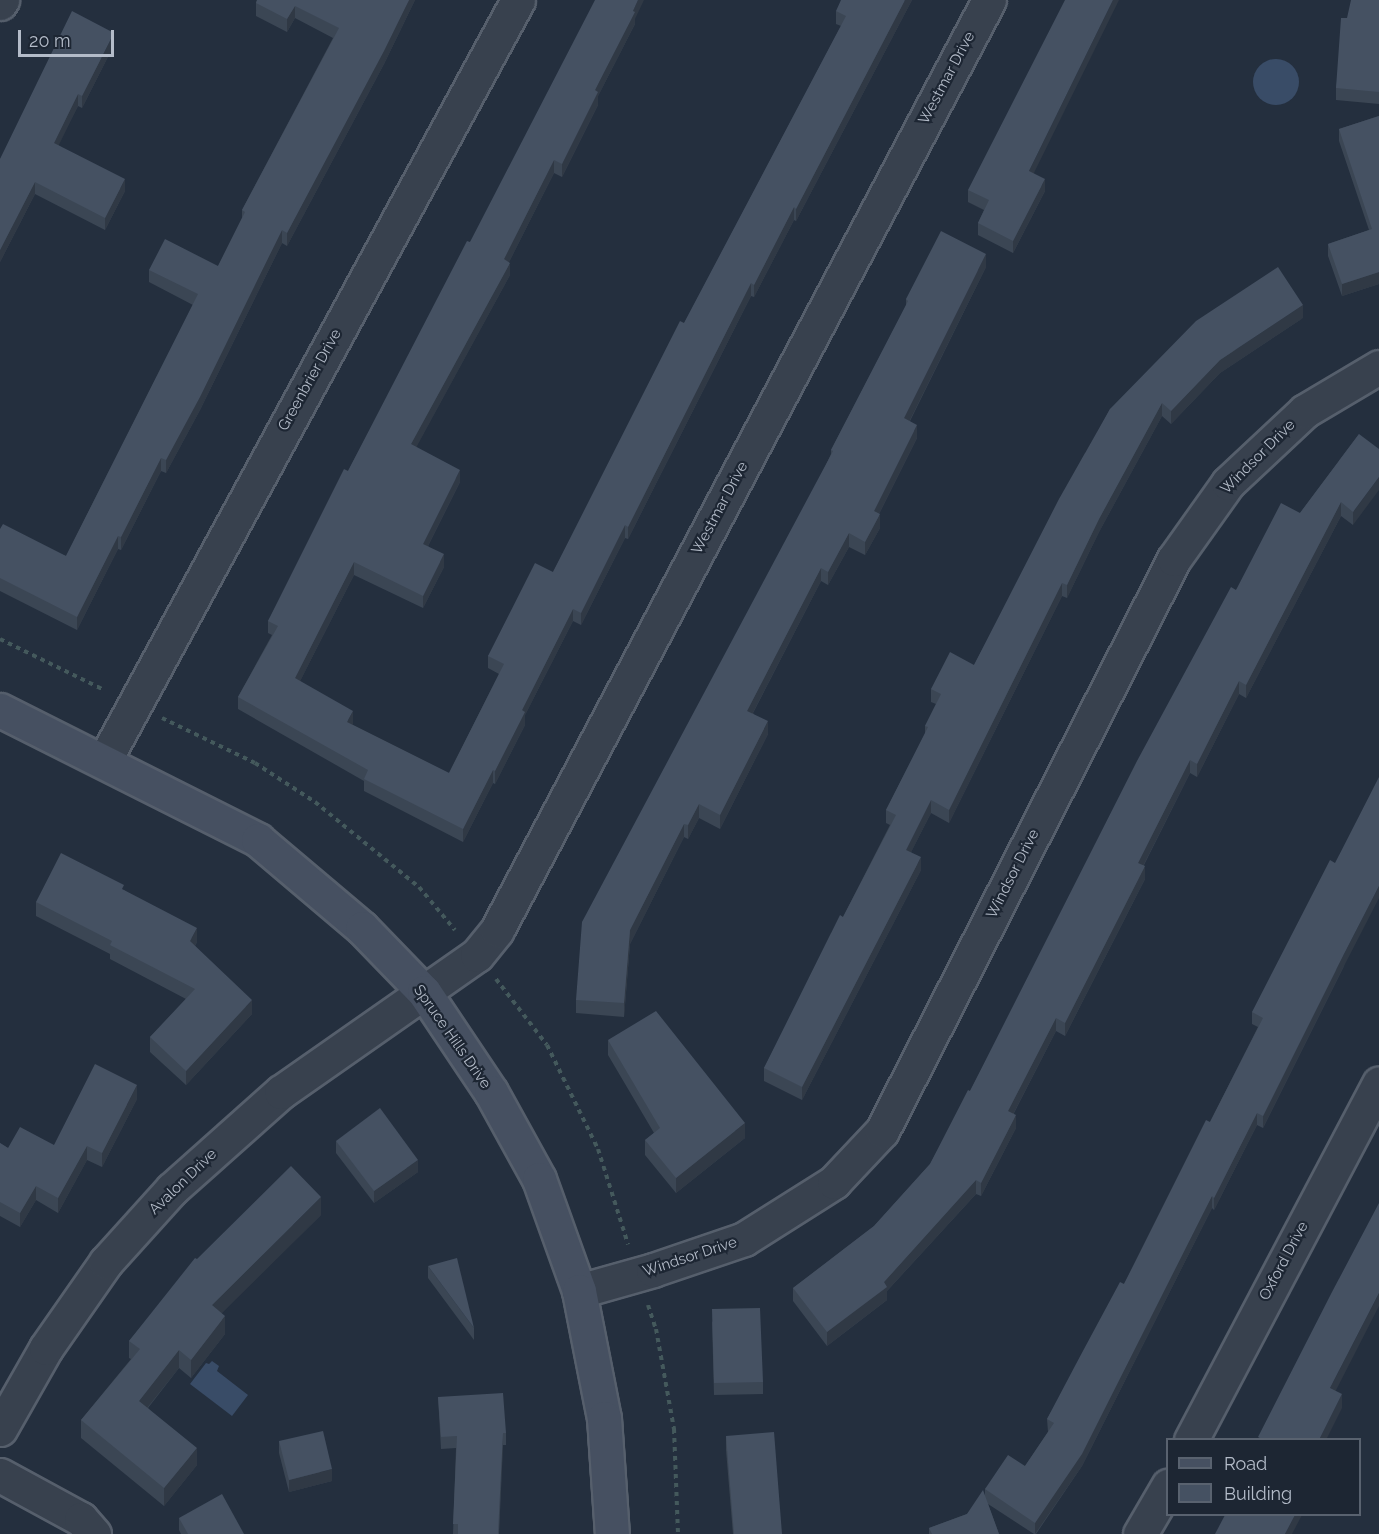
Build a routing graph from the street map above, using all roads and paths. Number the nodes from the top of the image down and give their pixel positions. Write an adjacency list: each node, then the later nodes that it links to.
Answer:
1 (518, 0): 5 (street, Greenbrier Drive)
2 (989, 0): 6 (street, Westmar Drive)
3 (1379, 368): 8 (street, Windsor Drive)
4 (0, 710): 5 (main road, Spruce Hills Drive)
5 (104, 761): 6 (main road, Spruce Hills Drive)
6 (424, 992): 8 (main road, Spruce Hills Drive); 9 (street, Avalon Drive)
7 (1379, 1083): 10 (street, Oxford Drive)
8 (579, 1291): 14 (main road, Spruce Hills Drive)
9 (0, 1429)
10 (1192, 1438)
11 (0, 1475): 13 (street)
12 (1166, 1488): 15 (street)
13 (94, 1534)
14 (612, 1534)
15 (1140, 1534)

